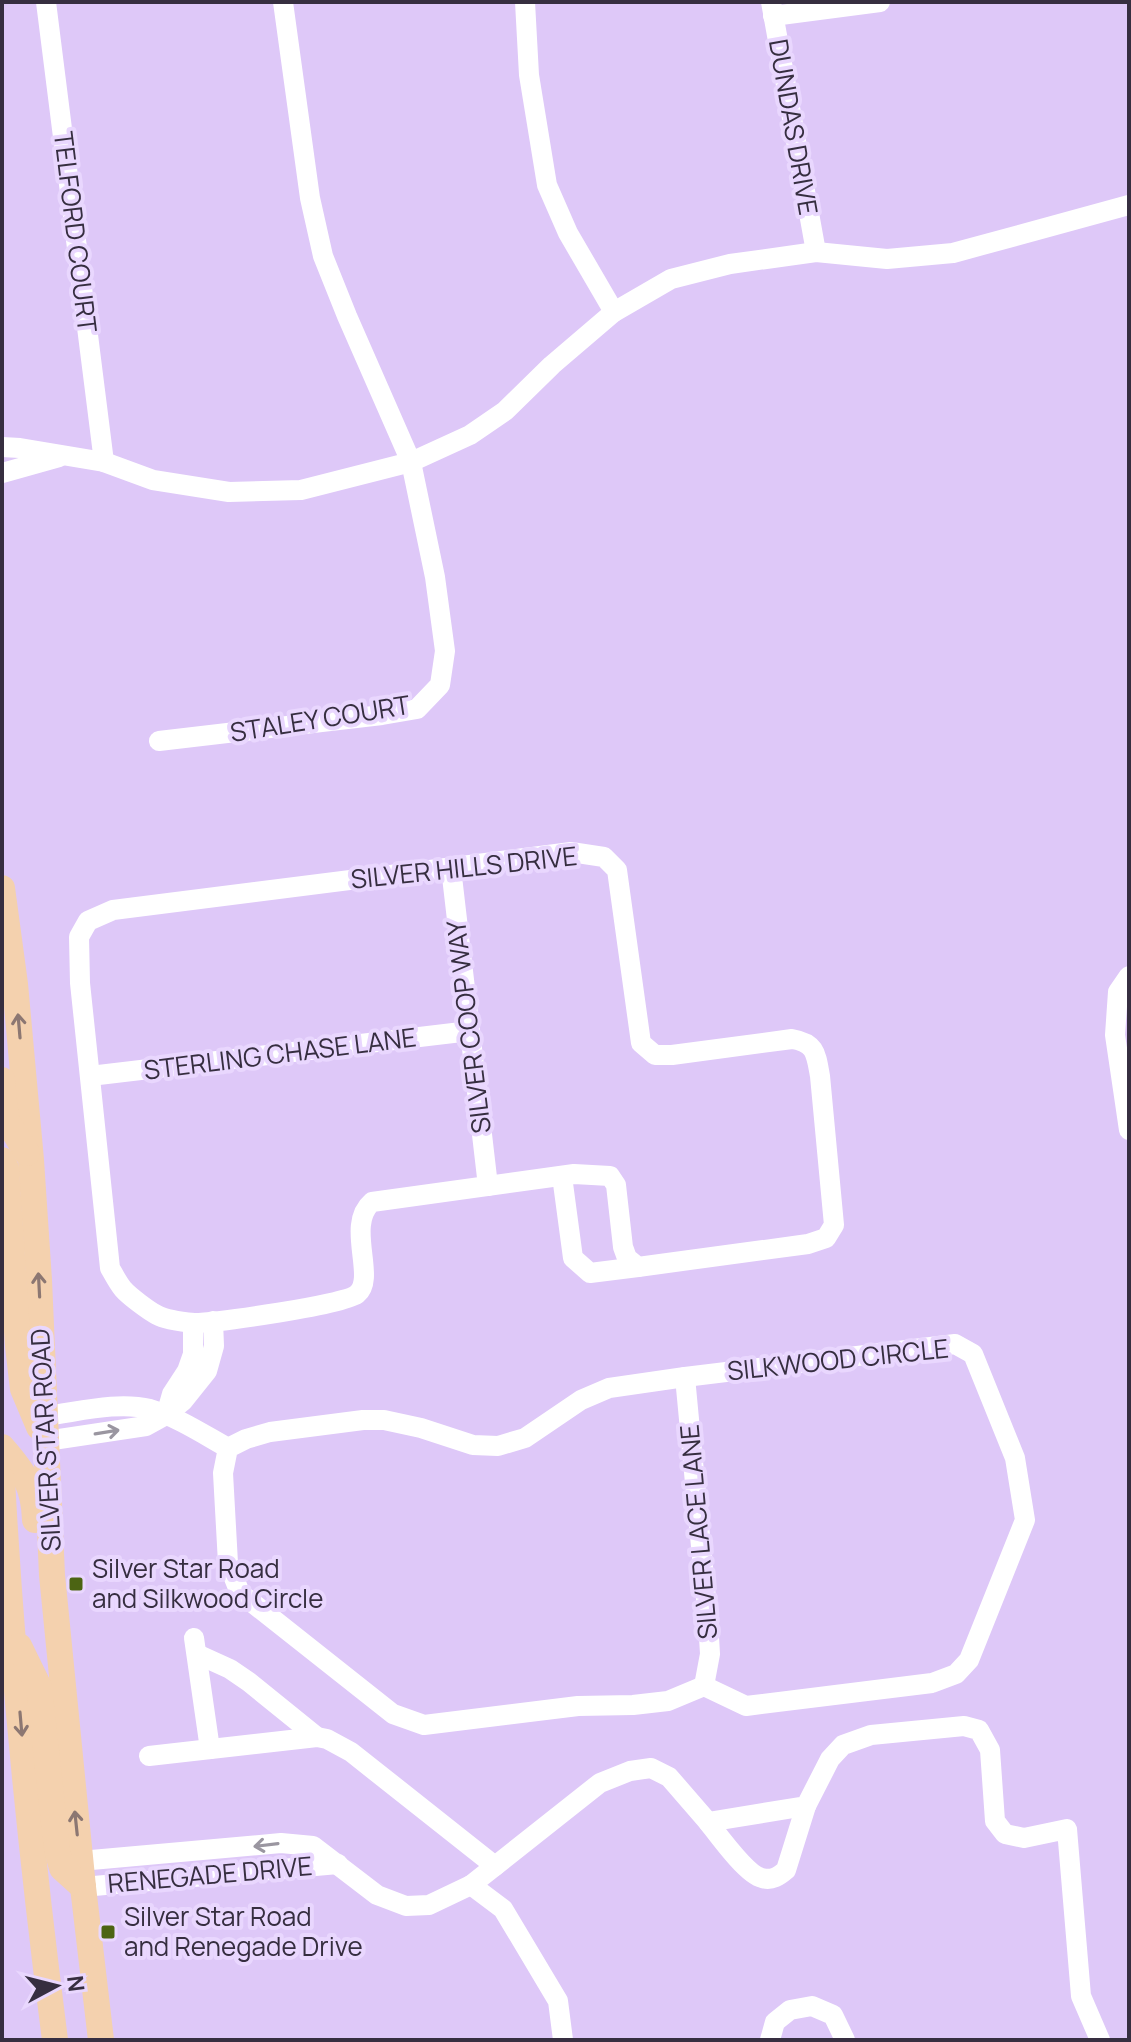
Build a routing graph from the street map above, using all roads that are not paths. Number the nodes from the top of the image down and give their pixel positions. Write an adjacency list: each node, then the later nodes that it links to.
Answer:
1 (46, 2): 11 (street, TELFORD COURT)
2 (283, 2): 12 (street, STALEY COURT)
3 (525, 2): 8 (street)
4 (880, 2): 5 (street)
5 (772, 9): 7 (street, DUNDAS DRIVE)
6 (1129, 205): 7 (street)
7 (816, 252): 8 (street)
8 (614, 312): 12 (street)
9 (2, 447): 10 (street)
10 (67, 455): 11 (street); 13 (street)
11 (104, 462): 12 (street)
12 (411, 462): 14 (street, STALEY COURT)
13 (2, 473)
14 (159, 741)
15 (451, 868): 18 (street, SILVER COOP WAY); 19 (street, SILVER HILLS DRIVE); 26 (street, SILVER HILLS DRIVE)
16 (2, 888): 23 (main road, SILVER STAR ROAD, one-way to 16)
17 (1129, 976): 21 (street)
18 (470, 1031): 19 (street, STERLING CHASE LANE); 25 (street, SILVER COOP WAY)
19 (90, 1076): 27 (street, SILVER HILLS DRIVE)
20 (2, 1080): 23 (main road)
21 (1129, 1130)
22 (2, 1160): 30 (main road)
23 (31, 1160): 30 (main road, SILVER STAR ROAD, one-way to 23)
24 (562, 1176): 25 (street, SILVER HILLS DRIVE); 26 (street, SILVER HILLS DRIVE); 26 (street)
25 (488, 1186): 27 (street, SILVER HILLS DRIVE)
26 (638, 1267)
27 (203, 1322): 29 (street)
28 (685, 1377): 32 (street, SILKWOOD CIRCLE); 35 (street, SILVER LACE LANE); 35 (street, SILKWOOD CIRCLE)
29 (166, 1415): 30 (street); 32 (street)
30 (46, 1429): 36 (main road, SILVER STAR ROAD)
31 (2, 1447): 36 (main road)
32 (228, 1448): 35 (street)
33 (2, 1479): 34 (main road, SILVER STAR ROAD)
34 (12, 1632): 43 (main road); 45 (main road, SILVER STAR ROAD, one-way to 45)
35 (704, 1686)
36 (63, 1691): 43 (main road, SILVER STAR ROAD, one-way to 36)
37 (317, 1737): 38 (street); 38 (street); 42 (street)
38 (210, 1749): 39 (street)
39 (149, 1756)
40 (806, 1806): 41 (street); 41 (street, RENEGADE DRIVE); 50 (street)
41 (708, 1822): 42 (street, RENEGADE DRIVE)
42 (495, 1866): 44 (street, RENEGADE DRIVE)
43 (82, 1874): 44 (street, RENEGADE DRIVE); 46 (main road, SILVER STAR ROAD)
44 (471, 1885): 47 (street)
45 (55, 2040)
46 (101, 2040)
47 (563, 2040)
48 (770, 2040): 49 (street)
49 (845, 2040)
50 (1100, 2040)

